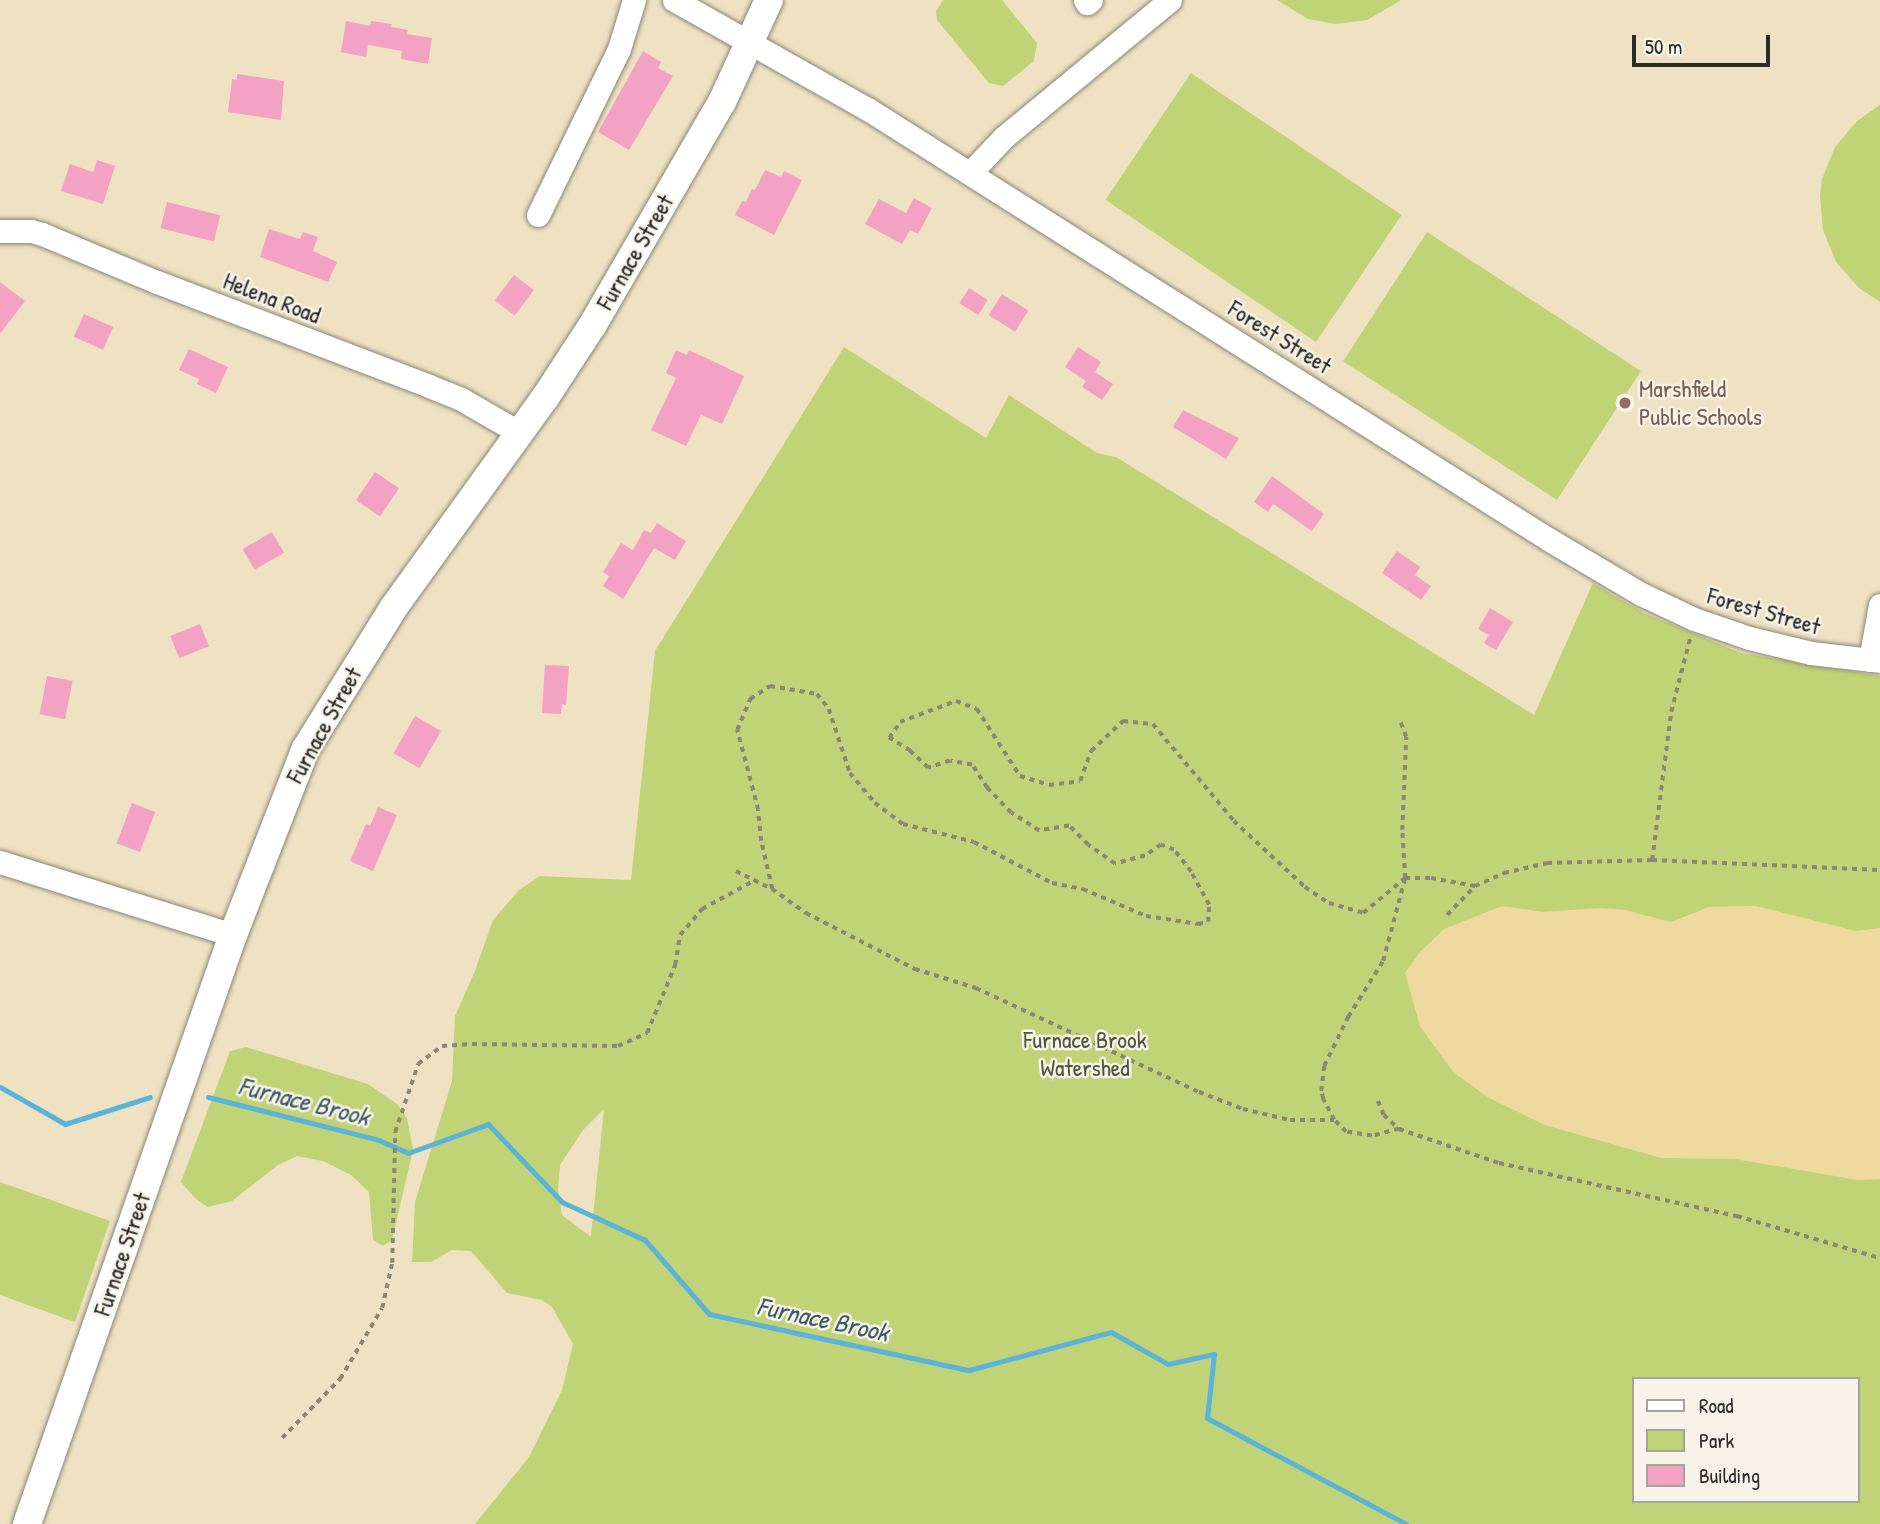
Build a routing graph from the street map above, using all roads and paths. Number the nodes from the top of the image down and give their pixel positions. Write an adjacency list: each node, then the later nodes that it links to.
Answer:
1 (634, 0): 9 (street)
2 (674, 0): 7 (street, Forest Street)
3 (769, 0): 7 (main road, Furnace Street)
4 (1085, 0): 5 (street)
5 (1091, 0)
6 (1170, 0): 8 (street)
7 (752, 42): 8 (street, Forest Street); 11 (main road, Furnace Street)
8 (970, 173): 13 (street, Forest Street)
9 (538, 215)
10 (0, 231): 11 (street, Helena Road)
11 (520, 433): 25 (main road, Furnace Street)
12 (1880, 605): 14 (street)
13 (1694, 619): 14 (street, Forest Street); 16 (path)
14 (1875, 660)
15 (1400, 721): 20 (path)
16 (1652, 860): 18 (path); 22 (path)
17 (0, 862): 25 (street)
18 (1880, 870)
19 (736, 872): 21 (path)
20 (1405, 878): 22 (path); 23 (path); 27 (path)
21 (755, 880): 23 (path); 30 (path)
22 (1475, 886): 24 (path)
23 (772, 889): 27 (path)
24 (1447, 915)
25 (233, 936): 31 (main road, Furnace Street)
26 (1378, 1101): 28 (path)
27 (1334, 1120): 28 (path)
28 (1399, 1129): 29 (path)
29 (1880, 1258)
30 (282, 1438)
31 (27, 1524)

